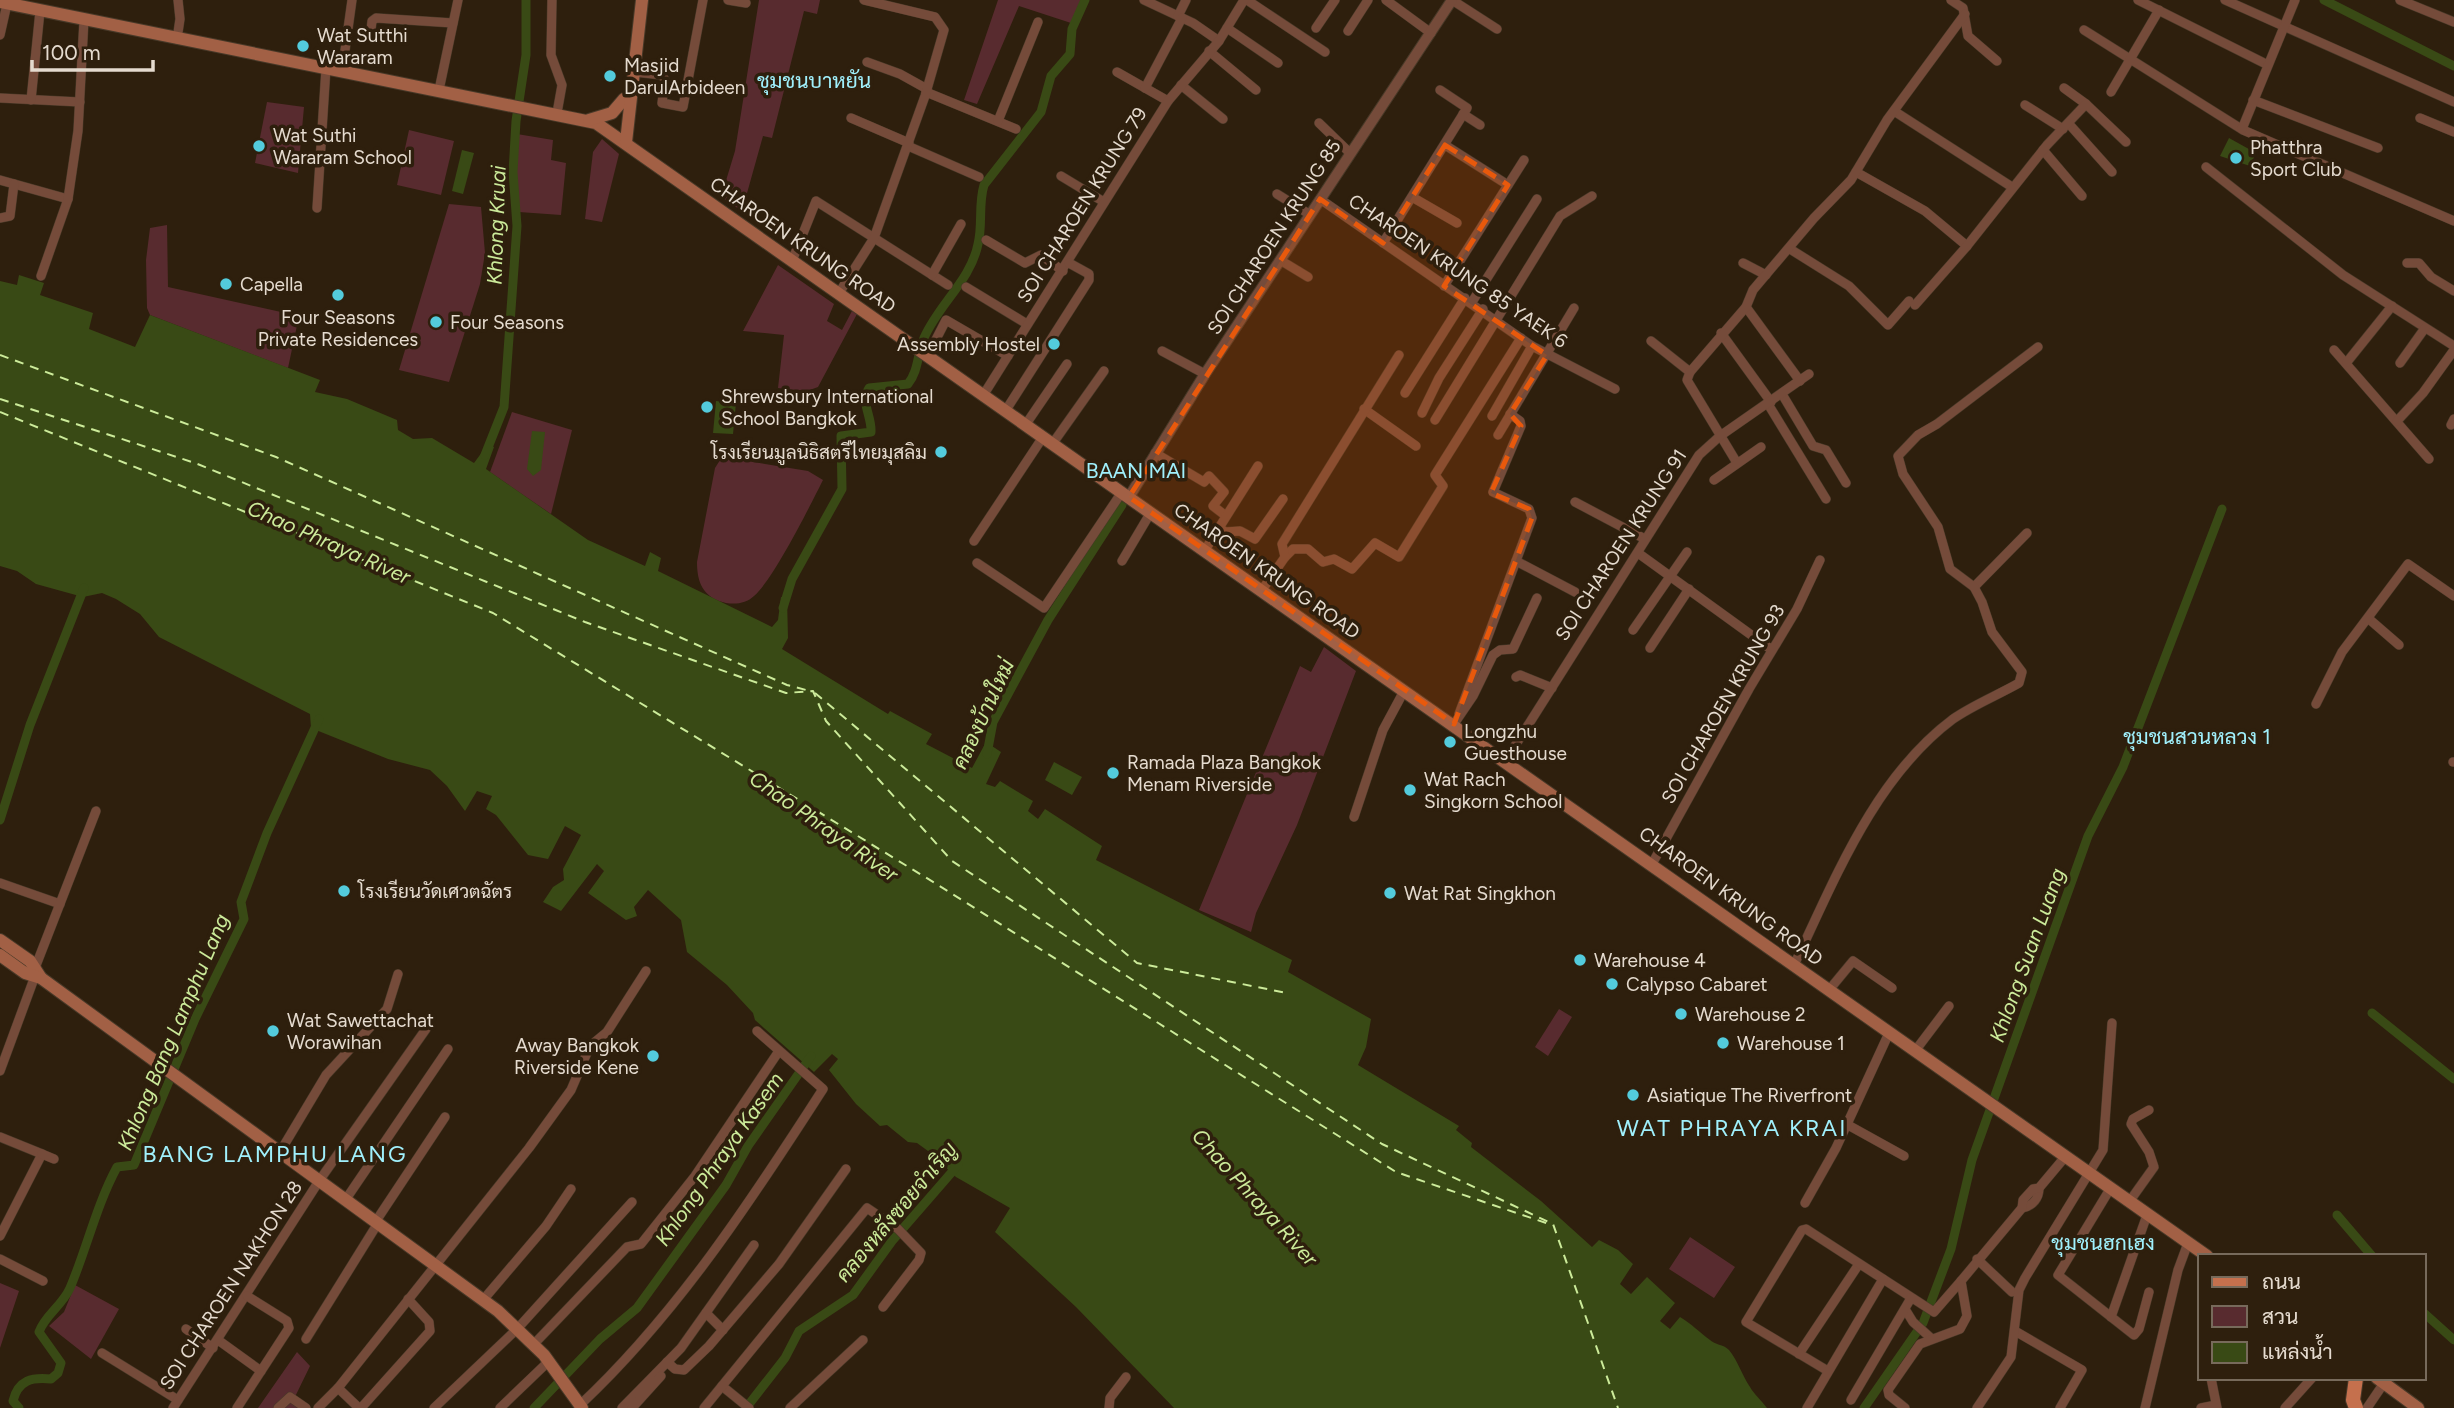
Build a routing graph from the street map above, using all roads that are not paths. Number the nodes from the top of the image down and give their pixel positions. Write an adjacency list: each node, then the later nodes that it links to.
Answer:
1 (178, 0): 41 (street)
2 (352, 0): 51 (street)
3 (458, 0): 31 (street)
4 (552, 0): 72 (street)
5 (634, 0): 67 (main road)
6 (642, 0): 52 (main road)
7 (703, 0): 52 (street)
8 (728, 0): 23 (street)
9 (864, 0): 60 (street)
10 (1144, 0): 27 (street)
11 (1186, 0): 27 (street)
12 (1246, 0): 33 (street, SOI CHAROEN KRUNG 79); 44 (street)
13 (1335, 0): 34 (street)
14 (1368, 0): 37 (street)
15 (1452, 0): 35 (street); 38 (street, SOI CHAROEN KRUNG 85)
16 (1951, 0): 26 (street)
17 (2138, 0): 25 (street)
18 (2225, 0): 32 (street)
19 (2295, 0): 32 (street)
20 (2400, 0): 30 (street)
21 (1392, 2): 38 (street)
22 (4, 3): 24 (main road, CHAROEN KRUNG ROAD); 39 (street)
23 (746, 3)
24 (48, 8): 28 (main road, CHAROEN KRUNG ROAD); 63 (street)
25 (2159, 10): 46 (street); 49 (street)
26 (1965, 14): 45 (street); 71 (street)
27 (1180, 17): 42 (street); 55 (street)
28 (84, 20): 41 (main road, CHAROEN KRUNG ROAD); 66 (street)
29 (1038, 22): 78 (street)
30 (2454, 22)
31 (453, 23): 40 (street); 57 (street)
32 (2285, 24): 49 (street); 68 (street)
33 (1227, 27): 42 (street, SOI CHAROEN KRUNG 79); 48 (street)
34 (1316, 28)
35 (1497, 29)
36 (2084, 30): 46 (street)
37 (1348, 31)
38 (1431, 33): 91 (street, SOI CHAROEN KRUNG 85)
39 (0, 35)
40 (370, 38)
41 (177, 39): 50 (main road, CHAROEN KRUNG ROAD)
42 (1219, 41): 43 (street, SOI CHAROEN KRUNG 79)
43 (1209, 51): 54 (street, SOI CHAROEN KRUNG 79); 58 (street)
44 (1325, 52)
45 (1997, 61)
46 (2131, 61): 61 (street); 83 (street)
47 (867, 62): 60 (street)
48 (1278, 63)
49 (2268, 65): 64 (street)
50 (326, 68): 51 (main road, CHAROEN KRUNG ROAD); 111 (street)
51 (342, 72): 57 (main road, CHAROEN KRUNG ROAD)
52 (635, 72): 67 (main road)
53 (1117, 72): 55 (street)
54 (1181, 85): 65 (street, SOI CHAROEN KRUNG 79); 76 (street)
55 (1145, 88): 65 (street)
56 (2064, 88): 69 (street)
57 (439, 90): 72 (main road, CHAROEN KRUNG ROAD)
58 (1256, 90)
59 (1440, 90): 73 (street)
60 (927, 91): 78 (street); 87 (street)
61 (2111, 92)
62 (0, 98): 63 (street)
63 (31, 100): 66 (street)
64 (2253, 100): 83 (street); 89 (street)
65 (1168, 101): 110 (street, SOI CHAROEN KRUNG 79)
66 (80, 102): 107 (street)
67 (628, 102): 77 (main road); 85 (main road); 92 (main road)
68 (2454, 102)
69 (2086, 104): 81 (street); 86 (street)
70 (2025, 105): 81 (street)
71 (1894, 111): 95 (street); 102 (street)
72 (557, 113): 77 (main road, CHAROEN KRUNG ROAD)
73 (1463, 114): 80 (street); 88 (street)
74 (851, 118): 87 (street)
75 (2420, 118): 84 (street)
76 (1223, 119)
77 (589, 120): 85 (main road, CHAROEN KRUNG ROAD)
78 (998, 121): 82 (street)
79 (1319, 123): 91 (street)
80 (1480, 125)
81 (2066, 127): 90 (street); 96 (street)
82 (1016, 128)
83 (2242, 129): 114 (street)
84 (2454, 132)
85 (623, 140): 92 (main road, CHAROEN KRUNG ROAD)
86 (2126, 142)
87 (908, 145): 98 (street); 117 (street)
88 (1445, 145): 101 (street); 106 (street)
89 (2378, 148)
90 (2043, 150): 102 (street); 105 (street)
91 (1350, 153): 108 (street, SOI CHAROEN KRUNG 85)
92 (642, 155): 123 (main road, CHAROEN KRUNG ROAD)
93 (1524, 160): 101 (street)
94 (2206, 167): 137 (street)
95 (1856, 172): 120 (street); 121 (street)
96 (2112, 172)
97 (1061, 176): 110 (street)
98 (979, 177)
99 (0, 180): 100 (street)
100 (14, 184): 107 (street); 113 (street)
101 (1508, 185): 132 (street)
102 (2012, 187): 120 (street)
103 (1277, 194): 112 (street)
104 (1592, 196): 141 (street)
105 (2082, 196)
106 (1412, 197): 115 (street); 119 (street)
107 (68, 198): 129 (street)
108 (1320, 199): 112 (street, SOI CHAROEN KRUNG 85); 119 (street, CHAROEN KRUNG 85 YAEK 6)
109 (1537, 199): 136 (street)
110 (1104, 202): 126 (street, SOI CHAROEN KRUNG 79)
111 (317, 208)
112 (1309, 214): 122 (street, SOI CHAROEN KRUNG 85)
113 (0, 218)
114 (2454, 221)
115 (1457, 223)
116 (961, 224): 127 (street)
117 (874, 238): 123 (street); 127 (street); 135 (street)
118 (986, 240): 126 (street)
119 (1383, 243): 132 (street, CHAROEN KRUNG 85 YAEK 6)
120 (1967, 246): 121 (street)
121 (1790, 249): 128 (street)
122 (1280, 260): 130 (street); 161 (street, SOI CHAROEN KRUNG 85)
123 (792, 261): 135 (main road, CHAROEN KRUNG ROAD)
124 (1742, 263): 128 (street)
125 (2407, 263): 134 (street)
126 (1066, 267): 142 (street, SOI CHAROEN KRUNG 79); 170 (street)
127 (932, 275): 131 (street)
128 (1766, 275): 138 (street)
129 (41, 276)
130 (1308, 277)
131 (948, 285)
132 (1444, 286): 136 (street, CHAROEN KRUNG 85 YAEK 6)
133 (966, 288): 142 (street)
134 (2453, 288)
135 (839, 293): 151 (main road, CHAROEN KRUNG ROAD)
136 (1468, 300): 140 (street, CHAROEN KRUNG 85 YAEK 6); 165 (street)
137 (2392, 306): 143 (street); 156 (street)
138 (1746, 307): 144 (street); 163 (street)
139 (1574, 308): 154 (street)
140 (1483, 309): 141 (street, CHAROEN KRUNG 85 YAEK 6); 171 (street)
141 (1496, 319): 145 (street, CHAROEN KRUNG 85 YAEK 6); 174 (street)
142 (1027, 324): 155 (street, SOI CHAROEN KRUNG 79)
143 (2425, 328): 149 (street); 157 (street)
144 (1721, 333): 160 (street); 168 (street)
145 (1521, 338): 147 (street, CHAROEN KRUNG 85 YAEK 6); 201 (street)
146 (1651, 341): 160 (street)
147 (1532, 346): 154 (street, CHAROEN KRUNG 85 YAEK 6); 173 (street)
148 (2038, 347): 207 (street)
149 (2454, 348): 175 (street)
150 (2334, 350): 156 (street)
151 (923, 351): 155 (street); 166 (main road, CHAROEN KRUNG ROAD)
152 (1162, 351): 161 (street)
153 (1399, 355): 169 (street)
154 (1547, 355): 164 (street, CHAROEN KRUNG 85 YAEK 6); 172 (street)
155 (1008, 356): 166 (street, SOI CHAROEN KRUNG 79)
156 (2347, 362): 175 (street)
157 (2400, 363)
158 (1068, 364): 176 (street)
159 (1104, 371): 179 (street)
160 (1690, 372): 178 (street)
161 (1205, 374): 182 (street, SOI CHAROEN KRUNG 85)
162 (1809, 374): 163 (street, SOI CHAROEN KRUNG 91)
163 (1800, 381): 167 (street, SOI CHAROEN KRUNG 91)
164 (1615, 389)
165 (1405, 393)
166 (984, 394): 170 (main road, CHAROEN KRUNG ROAD)
167 (1782, 394): 168 (street, SOI CHAROEN KRUNG 91); 187 (street)
168 (1769, 403): 178 (street, SOI CHAROEN KRUNG 91); 190 (street)
169 (1364, 409): 180 (street); 201 (street)
170 (1006, 410): 176 (main road, CHAROEN KRUNG ROAD)
171 (1422, 413)
172 (1510, 414): 177 (street); 204 (street)
173 (1492, 416)
174 (1436, 420)
175 (2397, 421): 183 (street)
176 (1026, 424): 179 (main road, CHAROEN KRUNG ROAD)
177 (1498, 435)
178 (1720, 436): 184 (street); 196 (street, SOI CHAROEN KRUNG 91)
179 (1048, 440): 188 (main road, CHAROEN KRUNG ROAD); 197 (street)
180 (1416, 446)
181 (1761, 447): 184 (street)
182 (1155, 453): 188 (street, SOI CHAROEN KRUNG 85); 193 (street)
183 (2429, 459)
184 (1737, 463): 186 (street)
185 (1258, 466): 193 (street)
186 (1713, 480)
187 (1846, 483)
188 (1125, 494): 192 (main road, CHAROEN KRUNG ROAD); 205 (street)
189 (1283, 499): 194 (street)
190 (1826, 499)
191 (1575, 502): 196 (street)
192 (1151, 512): 198 (main road, CHAROEN KRUNG ROAD); 203 (street)
193 (1226, 516): 194 (street)
194 (1220, 528): 198 (street)
195 (2027, 533): 207 (street)
196 (1645, 539): 200 (street, SOI CHAROEN KRUNG 91)
197 (974, 541)
198 (1205, 550): 209 (main road, CHAROEN KRUNG ROAD)
199 (1687, 552): 206 (street)
200 (1638, 553): 206 (street); 219 (street, SOI CHAROEN KRUNG 91)
201 (1285, 556): 209 (street)
202 (1820, 560): 217 (street, SOI CHAROEN KRUNG 93)
203 (1122, 561)
204 (1516, 561): 210 (street); 222 (street)
205 (977, 563)
206 (1670, 575): 208 (street); 214 (street)
207 (1974, 587): 231 (street)
208 (1689, 589): 216 (street); 217 (street)
209 (1262, 590): 220 (main road, CHAROEN KRUNG ROAD)
210 (1575, 592)
211 (2454, 596): 213 (street)
212 (1537, 598): 222 (street)
213 (2369, 619): 215 (street); 221 (street)
214 (1633, 630)
215 (2399, 645)
216 (1650, 648)
217 (1772, 650): 226 (street, SOI CHAROEN KRUNG 93)
218 (1516, 677): 219 (street)
219 (1552, 688): 223 (street, SOI CHAROEN KRUNG 91)
220 (1404, 691): 222 (main road, CHAROEN KRUNG ROAD); 225 (street)
221 (2316, 704)
222 (1457, 719): 223 (main road, CHAROEN KRUNG ROAD)
223 (1506, 760): 226 (main road, CHAROEN KRUNG ROAD)
224 (96, 811): 228 (street)
225 (1354, 817)
226 (1652, 864): 231 (main road, CHAROEN KRUNG ROAD)
227 (0, 883): 228 (street)
228 (60, 904): 233 (street)
229 (0, 940): 233 (main road)
230 (0, 955): 233 (main road)
231 (1794, 965): 236 (main road, CHAROEN KRUNG ROAD)
232 (646, 971): 273 (street)
233 (37, 974): 245 (street); 250 (main road)
234 (398, 974): 250 (street)
235 (1892, 988): 236 (street)
236 (1829, 990): 241 (main road, CHAROEN KRUNG ROAD)
237 (1949, 1006): 244 (street)
238 (2112, 1023): 256 (street)
239 (426, 1029): 257 (street, SOI CHAROEN NAKHON 28)
240 (757, 1031): 243 (street)
241 (1889, 1033): 244 (main road, CHAROEN KRUNG ROAD); 248 (street)
242 (448, 1049): 260 (street)
243 (779, 1051): 294 (street); 314 (street)
244 (1915, 1051): 253 (main road, CHAROEN KRUNG ROAD)
245 (0, 1071)
246 (2150, 1110): 262 (street)
247 (445, 1117): 265 (street)
248 (1848, 1125): 252 (street); 263 (street)
249 (0, 1137): 251 (street)
250 (280, 1152): 257 (main road)
251 (42, 1154): 254 (street); 266 (street)
252 (1904, 1156)
253 (2065, 1157): 256 (main road, CHAROEN KRUNG ROAD); 271 (street)
254 (54, 1159)
255 (846, 1169): 289 (street)
256 (2089, 1174): 259 (main road, CHAROEN KRUNG ROAD); 290 (street)
257 (319, 1181): 260 (main road); 279 (street, SOI CHAROEN NAKHON 28)
258 (571, 1189): 282 (street)
259 (2110, 1189): 262 (main road, CHAROEN KRUNG ROAD); 286 (street)
260 (346, 1199): 265 (main road)
261 (632, 1202): 287 (street)
262 (2129, 1202): 264 (main road, CHAROEN KRUNG ROAD)
263 (1805, 1203)
264 (2147, 1214): 267 (main road, CHAROEN KRUNG ROAD); 286 (street)
265 (377, 1222): 273 (main road); 291 (street)
266 (0, 1236)
267 (2188, 1243): 269 (main road, CHAROEN KRUNG ROAD); 330 (street)
268 (754, 1245): 285 (street)
269 (2204, 1254)
270 (0, 1259): 275 (street)
271 (1977, 1259): 276 (street); 277 (street)
272 (1859, 1264): 274 (street); 297 (street); 297 (street)
273 (435, 1265): 281 (street); 282 (main road)
274 (1883, 1279): 280 (street); 301 (street)
275 (43, 1281)
276 (1961, 1281): 280 (street); 292 (street)
277 (2012, 1292)
278 (2149, 1292): 286 (street)
279 (247, 1296): 295 (street, SOI CHAROEN NAKHON 28); 300 (street)
280 (1911, 1298): 284 (street)
281 (408, 1299): 308 (street); 319 (street)
282 (483, 1300): 287 (main road)
283 (883, 1307): 307 (street)
284 (1905, 1309): 292 (street); 309 (street)
285 (706, 1313): 289 (street); 299 (street)
286 (2111, 1317)
287 (518, 1328): 294 (main road); 320 (street)
288 (186, 1329): 295 (street)
289 (723, 1330): 299 (street)
290 (2015, 1331): 328 (street); 329 (street)
291 (306, 1339)
292 (1932, 1339): 327 (street)
293 (863, 1340): 324 (street)
294 (534, 1343): 298 (main road)
295 (215, 1344): 300 (street); 311 (street, SOI CHAROEN NAKHON 28)
296 (102, 1353): 311 (street)
297 (1799, 1353): 301 (street)
298 (549, 1362): 314 (main road); 321 (street)
299 (670, 1362): 310 (street)
300 (261, 1371): 315 (street)
301 (1828, 1371): 326 (street)
302 (1126, 1377): 325 (street)
303 (2211, 1380): 313 (street)
304 (2310, 1380): 332 (street)
305 (2356, 1380): 333 (main road)
306 (2380, 1381): 334 (street); 335 (main road)
307 (722, 1386): 312 (street); 323 (street)
308 (338, 1388): 318 (street); 319 (street)
309 (1851, 1400)
310 (634, 1403): 322 (street)
311 (175, 1404)
312 (746, 1405)
313 (2216, 1406): 331 (street)
314 (581, 1407)
315 (237, 1408)
316 (278, 1408): 317 (street)
317 (306, 1408)
318 (318, 1408)
319 (360, 1408)
320 (434, 1408)
321 (500, 1408)
322 (622, 1408)
323 (704, 1408)
324 (790, 1408)
325 (1109, 1408)
326 (1807, 1408)
327 (1905, 1408)
328 (1977, 1408)
329 (2060, 1408)
330 (2145, 1408)
331 (2201, 1408)
332 (2285, 1408)
333 (2356, 1408)
334 (2367, 1408)
335 (2418, 1408)

